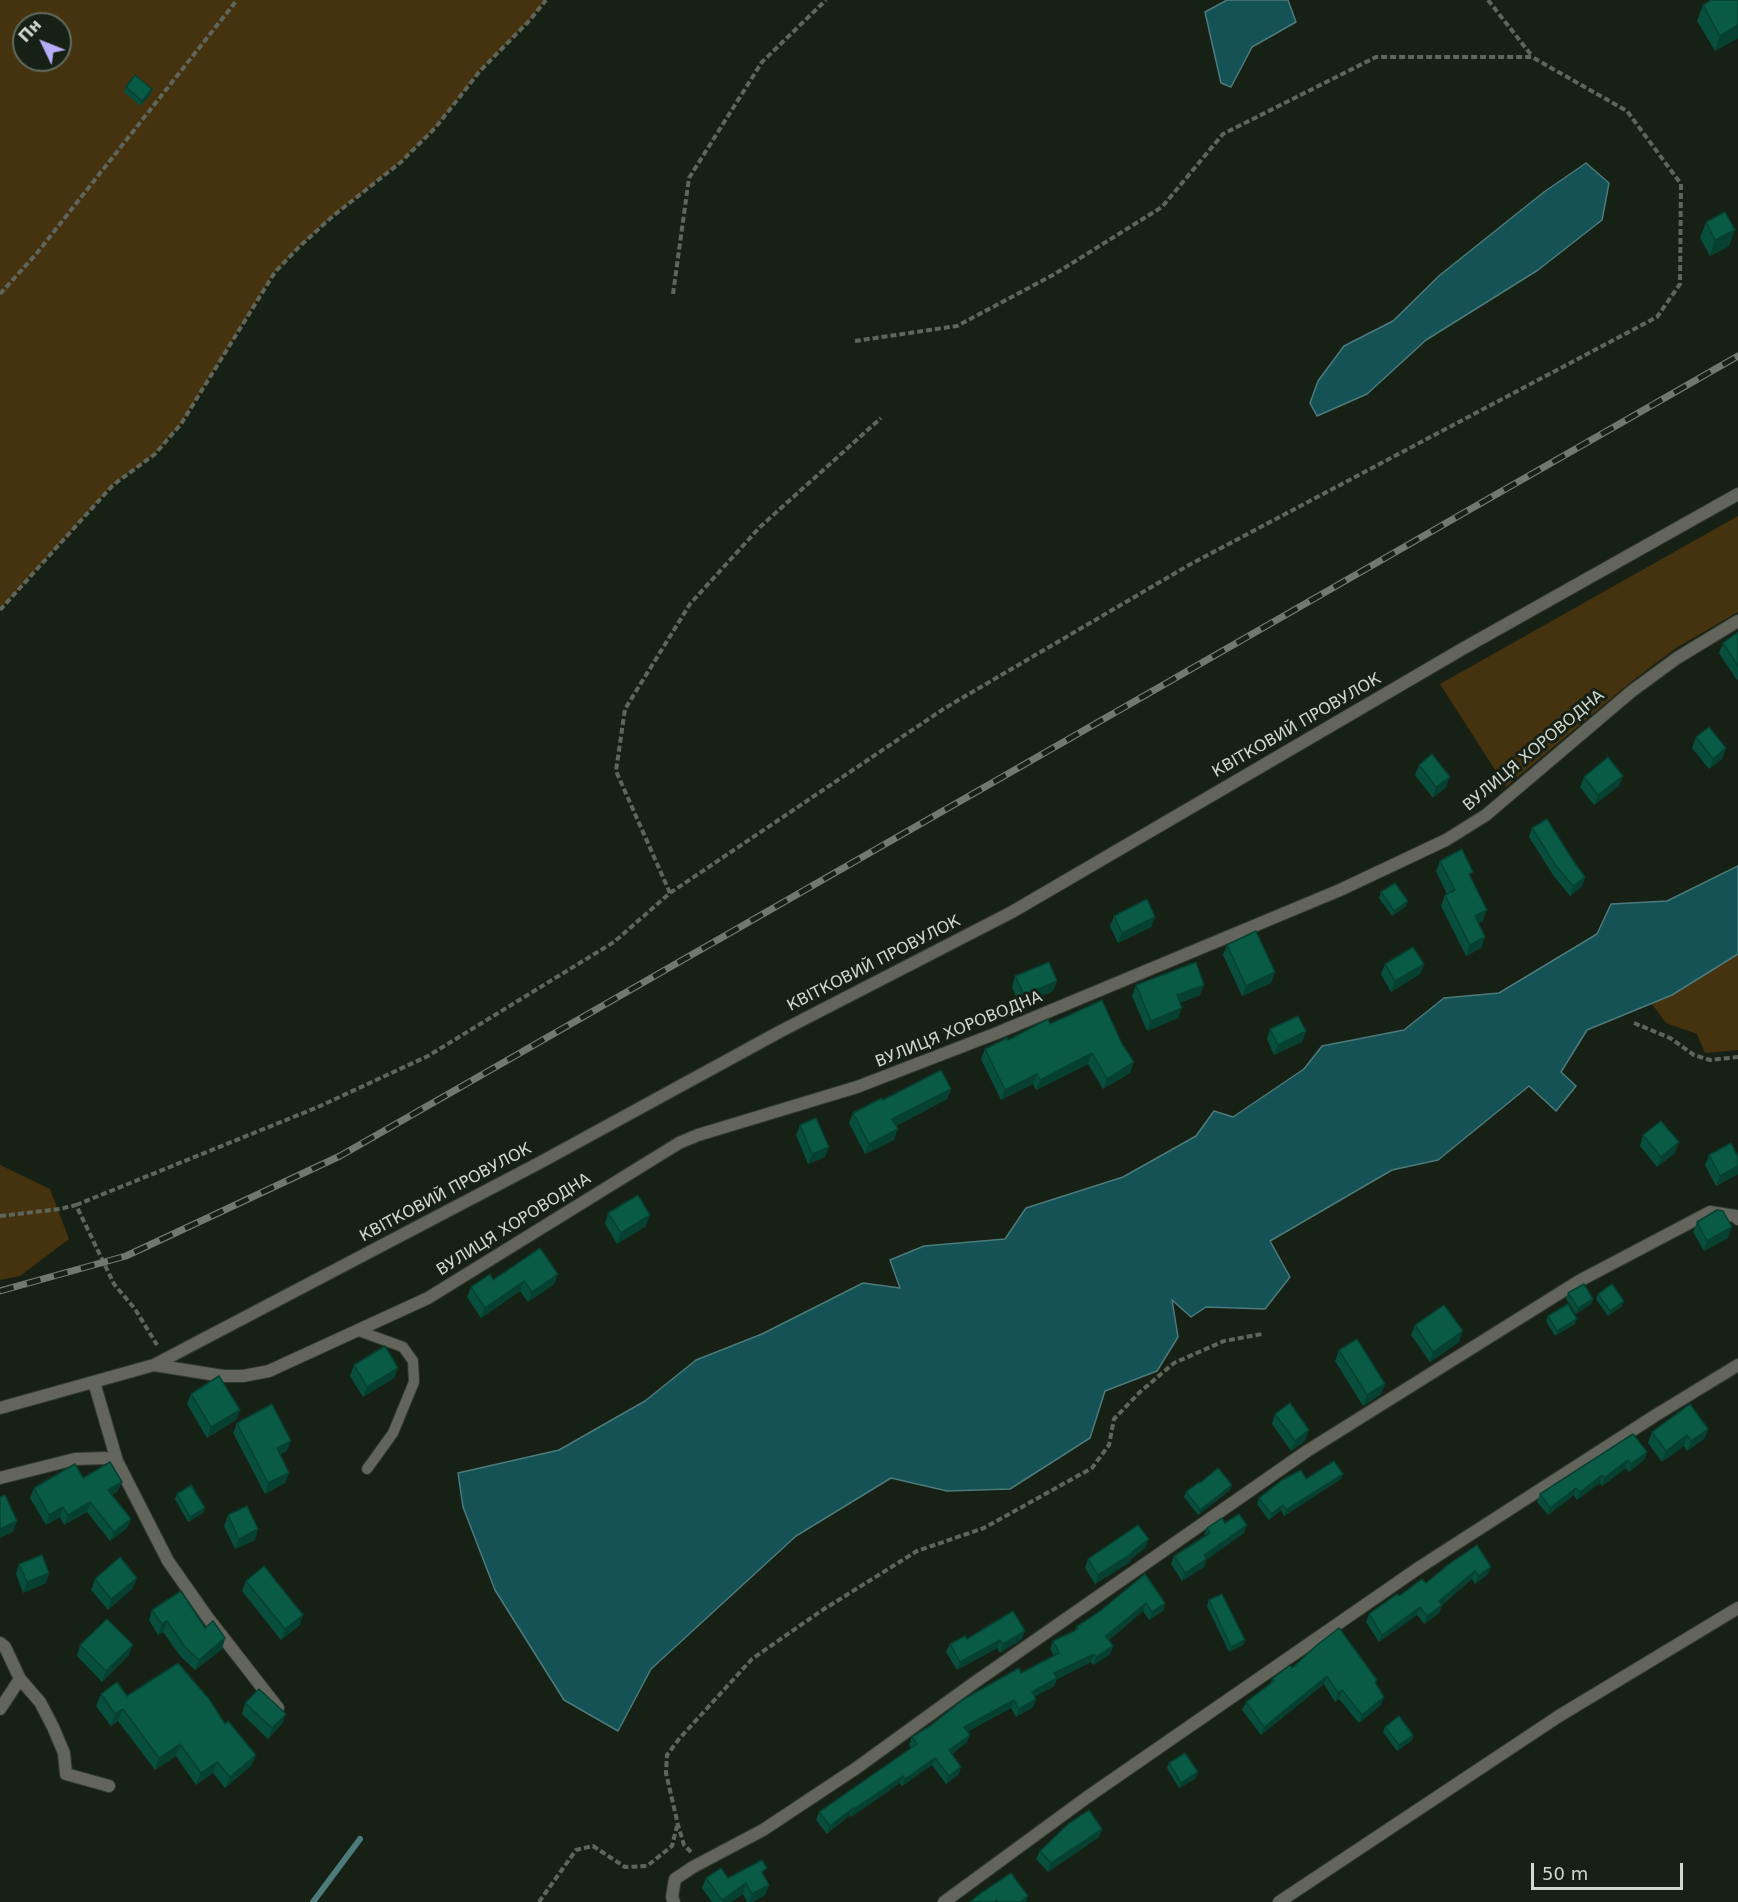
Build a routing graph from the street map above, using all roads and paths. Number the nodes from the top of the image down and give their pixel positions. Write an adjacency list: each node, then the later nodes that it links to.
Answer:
1 (237, 0): 6 (path)
2 (546, 0): 11 (path)
3 (826, 0): 7 (path)
4 (1488, 0): 5 (path)
5 (1532, 57): 8 (path); 13 (path)
6 (0, 294)
7 (673, 294)
8 (855, 340)
9 (881, 418): 13 (path)
10 (1738, 494): 21 (street, КВІТКОВИЙ ПРОВУЛОК)
11 (0, 610)
12 (1738, 621): 19 (street, ВУЛИЦЯ ХОРОВОДНА)
13 (670, 893): 16 (path)
14 (1634, 1023): 15 (path)
15 (1738, 1057)
16 (76, 1206): 17 (path); 21 (path)
17 (0, 1216)
18 (1738, 1219): 36 (street)
19 (359, 1331): 22 (street, ВУЛИЦЯ ХОРОВОДНА); 27 (lane)
20 (1262, 1334): 35 (path)
21 (165, 1359): 22 (street, КВІТКОВИЙ ПРОВУЛОК)
22 (154, 1365): 24 (street, КВІТКОВИЙ ПРОВУЛОК)
23 (1738, 1365): 39 (street)
24 (94, 1382): 25 (street, КВІТКОВИЙ ПРОВУЛОК); 26 (street)
25 (0, 1408)
26 (117, 1461): 28 (street); 33 (street)
27 (367, 1469)
28 (0, 1478)
29 (1738, 1608): 40 (street)
30 (0, 1643): 31 (street)
31 (20, 1679): 32 (street); 34 (street)
32 (0, 1709)
33 (281, 1712)
34 (110, 1786)
35 (678, 1825): 36 (path); 37 (path)
36 (702, 1863): 38 (street)
37 (539, 1902)
38 (674, 1902)
39 (944, 1902)
40 (1279, 1902)

